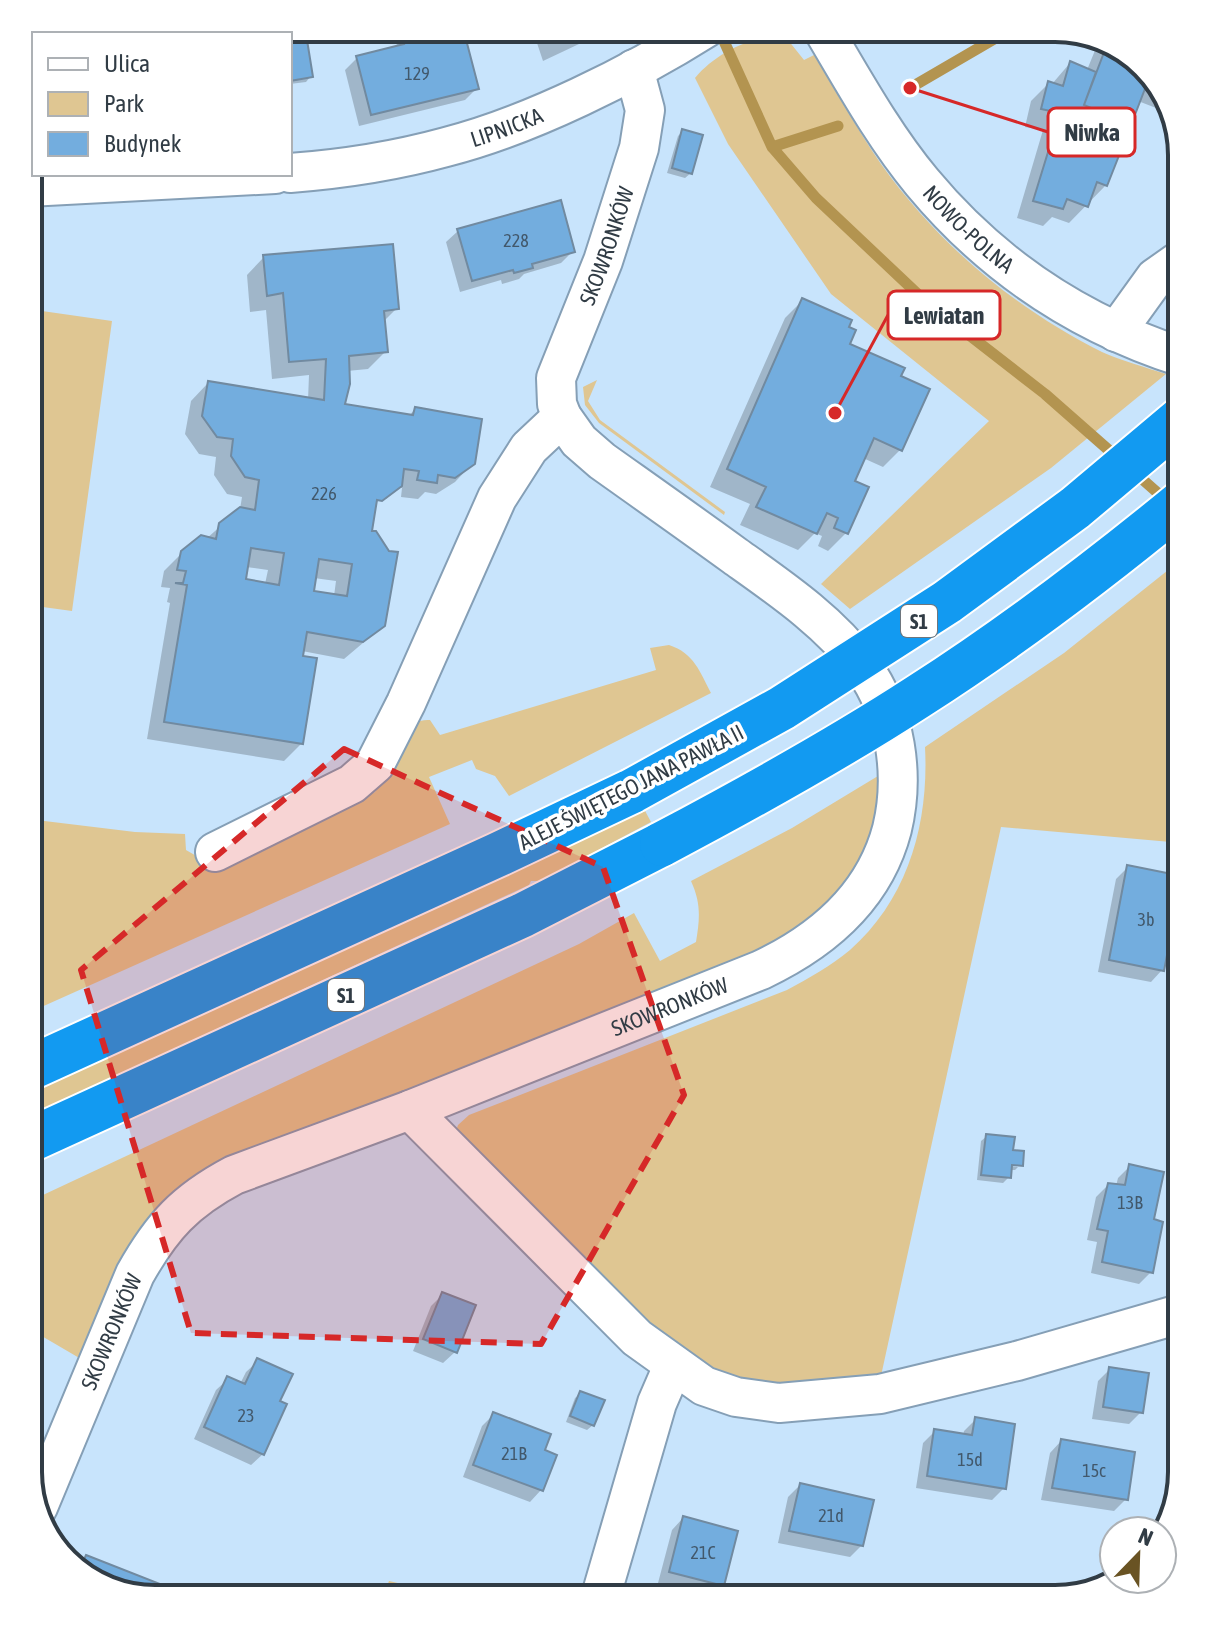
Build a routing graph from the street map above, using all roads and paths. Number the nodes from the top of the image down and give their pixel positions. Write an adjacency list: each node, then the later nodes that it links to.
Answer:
1 (682, 42): 3 (street, LIPNICKA)
2 (830, 42): 8 (street, NOWO-POLNA)
3 (634, 69): 4 (street, LIPNICKA); 10 (street, SKOWRONKÓW)
4 (292, 173)
5 (237, 176): 6 (street)
6 (42, 186)
7 (1168, 269): 8 (street)
8 (1116, 332): 9 (street, NOWO-POLNA)
9 (1168, 352)
10 (562, 417): 13 (street); 15 (street, SKOWRONKÓW)
11 (1168, 430): 14 (highway, ALEJE ŚWIĘTEGO JANA PAWŁA II / S1, bridge)
12 (1168, 513): 16 (highway, S1, bridge)
13 (215, 852)
14 (42, 1063)
15 (410, 1110): 18 (street); 19 (street, SKOWRONKÓW)
16 (42, 1135)
17 (1168, 1317): 18 (street)
18 (673, 1366): 20 (street)
19 (44, 1493)
20 (604, 1585)

